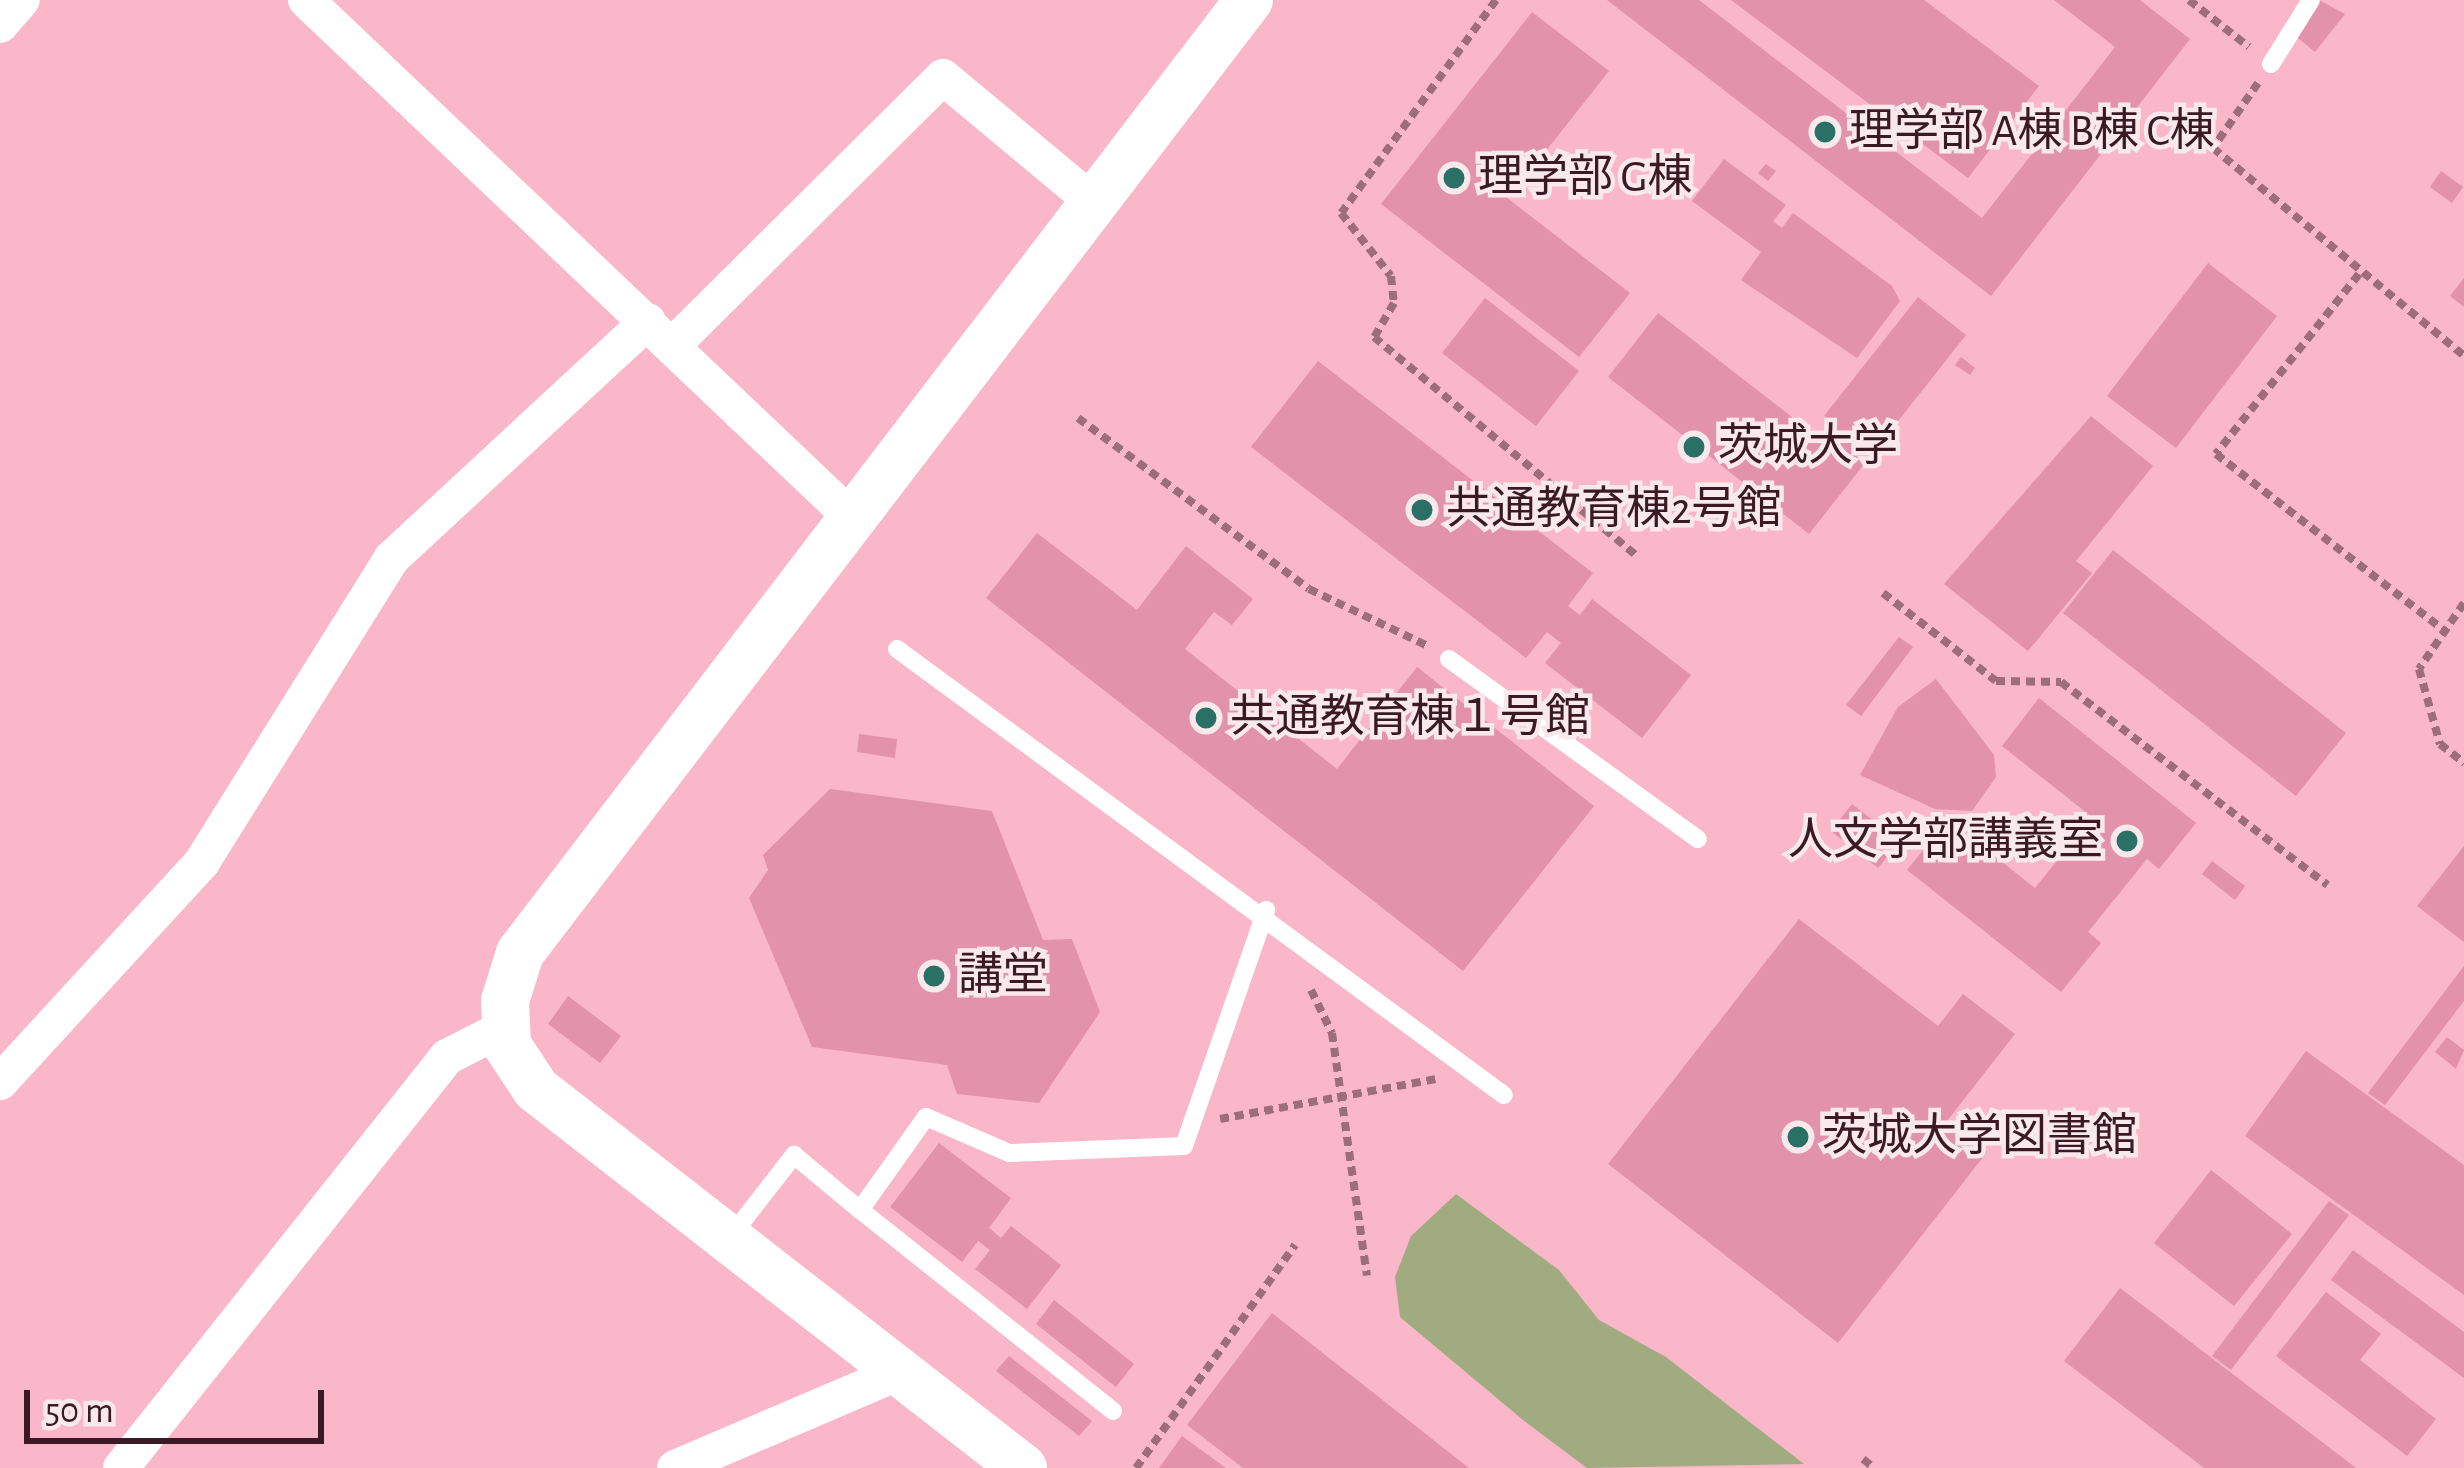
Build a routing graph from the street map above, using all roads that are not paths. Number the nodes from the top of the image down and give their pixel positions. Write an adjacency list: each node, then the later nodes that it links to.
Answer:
1 (22, 0): 5 (street)
2 (1250, 0): 7 (street)
3 (2311, 0): 6 (lane)
4 (321, 4): 8 (street)
5 (0, 25)
6 (2271, 64)
7 (1093, 202): 8 (street); 9 (street)
8 (660, 333): 9 (street); 15 (street)
9 (849, 514): 14 (street)
10 (897, 649): 13 (lane)
11 (1449, 659): 12 (lane)
12 (1698, 839)
13 (1267, 910): 16 (lane); 17 (lane)
14 (504, 1028): 18 (street); 21 (street)
15 (0, 1082)
16 (1504, 1095)
17 (860, 1210): 18 (lane); 20 (lane)
18 (728, 1239): 19 (street)
19 (898, 1373): 22 (street); 23 (street)
20 (1113, 1411)
21 (121, 1468)
22 (675, 1468)
23 (1023, 1468)

